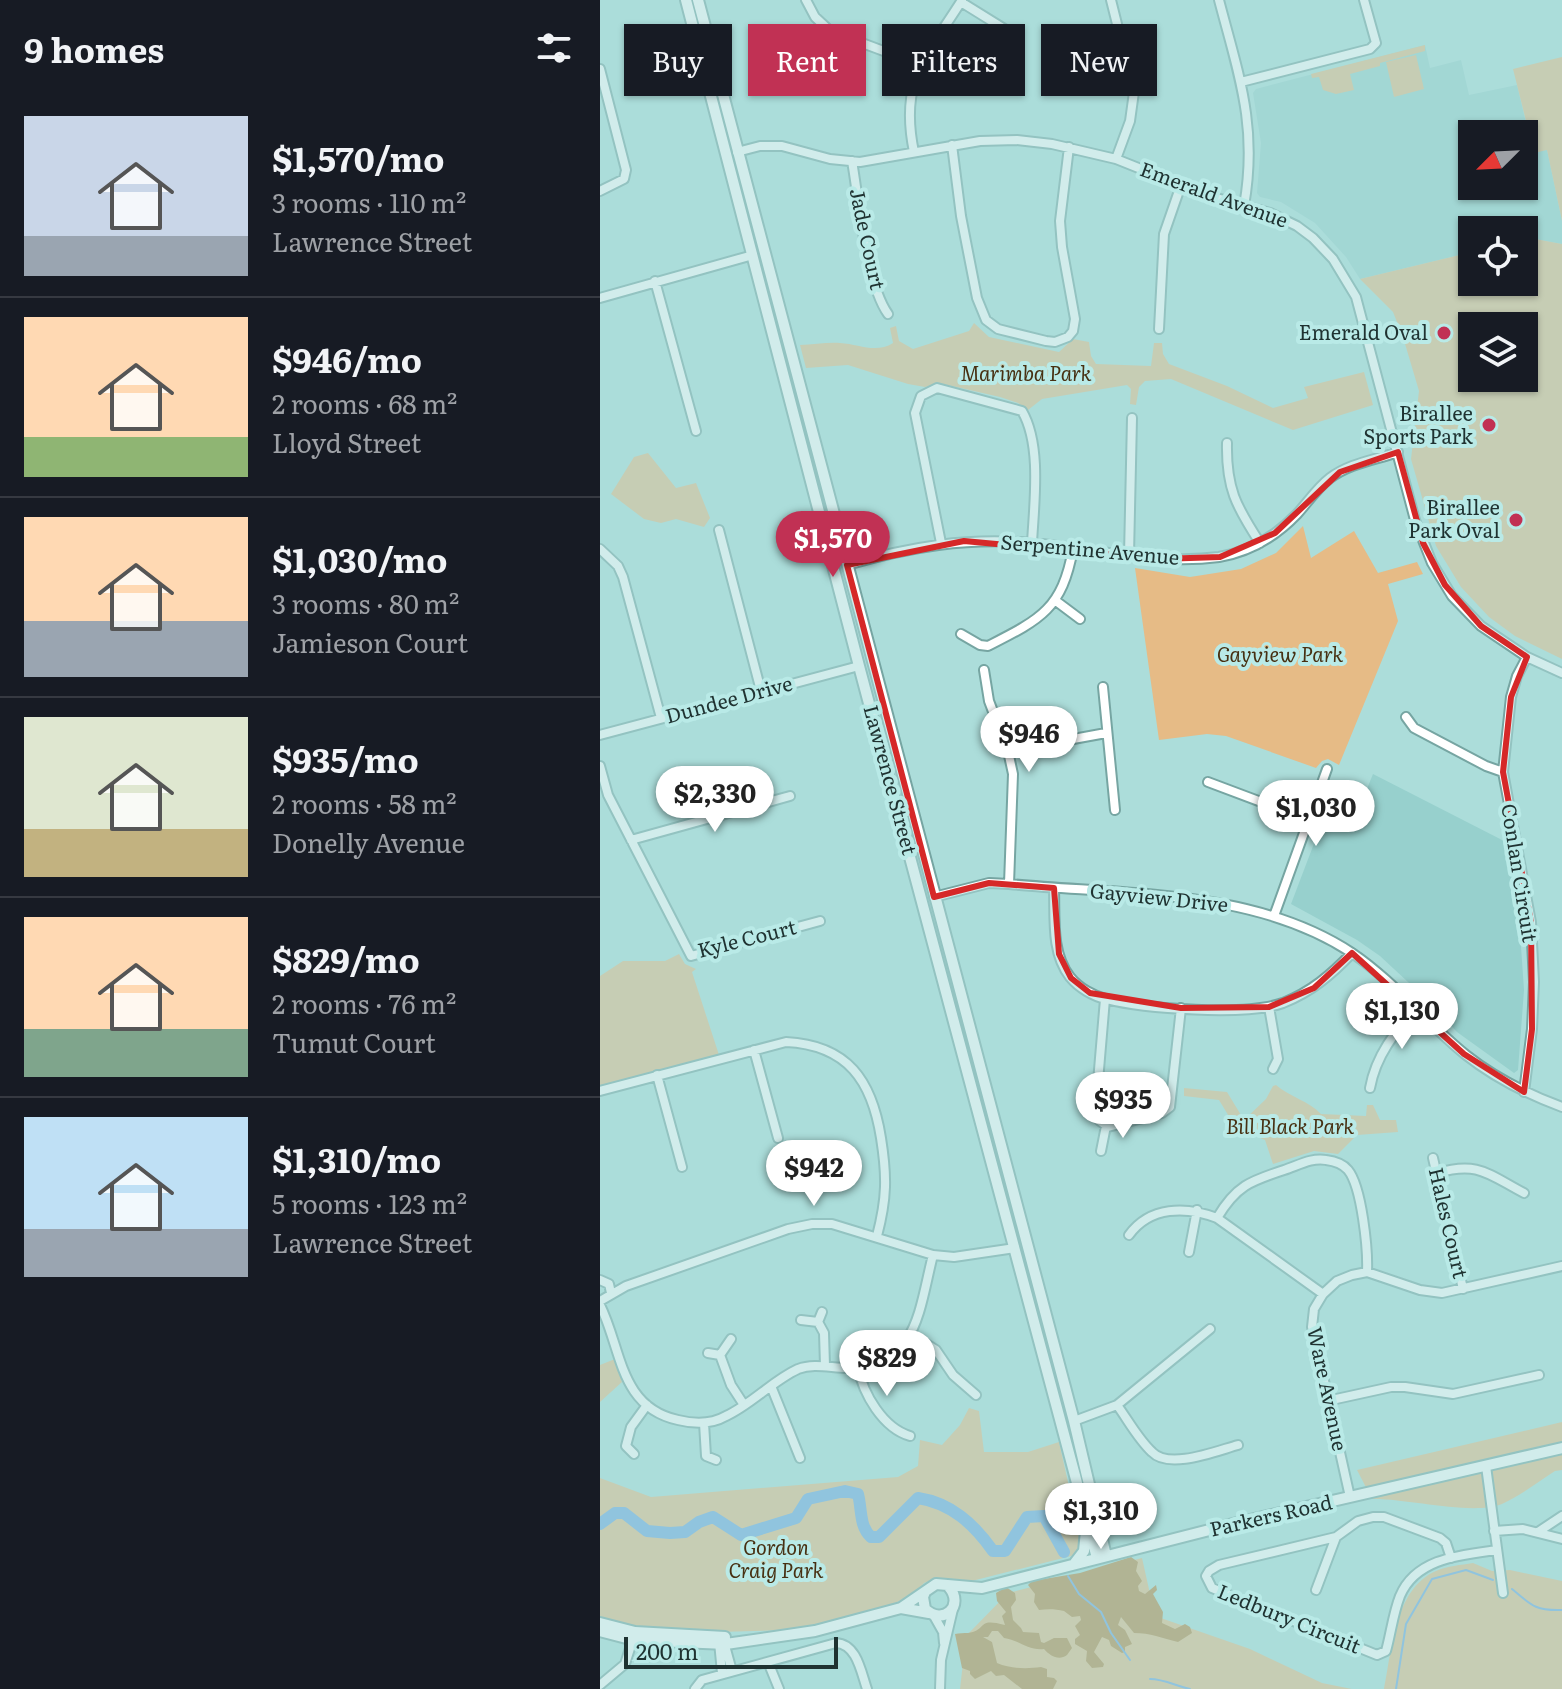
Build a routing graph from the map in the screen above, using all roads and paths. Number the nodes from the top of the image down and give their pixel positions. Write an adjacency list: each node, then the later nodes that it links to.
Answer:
1 (686, 0): 17 (main road, Lawrence Street)
2 (698, 0): 17 (main road, Lawrence Street)
3 (806, 0): 10 (street)
4 (1111, 0): 18 (street)
5 (1219, 0): 12 (street)
6 (1364, 0): 12 (street)
7 (961, 1): 8 (street); 9 (street)
8 (947, 24)
9 (997, 24)
10 (882, 50)
11 (600, 69): 21 (street)
12 (1241, 82): 22 (street)
13 (911, 96): 16 (street)
14 (952, 145): 15 (street, Emerald Avenue); 15 (street); 16 (street, Emerald Avenue)
15 (1069, 147): 18 (street, Emerald Avenue)
16 (914, 152): 19 (street, Emerald Avenue)
17 (732, 153): 19 (street, Emerald Avenue); 23 (main road, Lawrence Street)
18 (1116, 159): 20 (street, Emerald Avenue)
19 (852, 161): 26 (street, Jade Court)
20 (1181, 185): 22 (street, Emerald Avenue); 27 (street)
21 (600, 191)
22 (1244, 206): 31 (street, Emerald Avenue)
23 (759, 253): 24 (street); 39 (main road, Lawrence Street)
24 (655, 281): 25 (street); 29 (street)
25 (600, 298)
26 (888, 314)
27 (1159, 329)
28 (1132, 418): 38 (street)
29 (696, 431)
30 (1227, 443): 35 (street)
31 (1398, 452): 35 (street, Serpentine Avenue); 43 (street, Emerald Avenue)
32 (719, 530): 49 (street)
33 (941, 543): 34 (street, Serpentine Avenue); 34 (street); 39 (street, Serpentine Avenue)
34 (1032, 543): 37 (street, Serpentine Avenue)
35 (1260, 543): 38 (street, Serpentine Avenue)
36 (600, 549): 51 (street)
37 (1073, 549): 38 (street, Serpentine Avenue); 40 (street)
38 (1129, 555)
39 (841, 566): 44 (main road, Lawrence Street); 45 (main road, Lawrence Street)
40 (1056, 601): 41 (street); 42 (street)
41 (1080, 619)
42 (961, 634)
43 (1527, 657): 47 (street, Emerald Avenue); 57 (street, Conlan Circuit)
44 (872, 663): 45 (main road); 65 (main road, Lawrence Street)
45 (859, 666): 49 (street, Dundee Drive); 65 (main road, Lawrence Street)
46 (984, 670): 54 (street)
47 (1562, 673)
48 (1103, 687): 52 (street)
49 (761, 691): 51 (street, Dundee Drive)
50 (1406, 717): 57 (street)
51 (661, 718): 53 (street, Dundee Drive)
52 (1106, 733): 54 (street); 60 (street)
53 (600, 735)
54 (1008, 751): 63 (street)
55 (600, 766): 62 (street, Kyle Court)
56 (1327, 769): 61 (street)
57 (1503, 772): 78 (street, Conlan Circuit)
58 (1208, 782): 61 (street)
59 (790, 796): 62 (street)
60 (1115, 810)
61 (1309, 820): 66 (street)
62 (631, 840): 67 (street, Kyle Court)
63 (1009, 884): 64 (street, Gayview Drive); 65 (street, Gayview Drive)
64 (1054, 888): 66 (street, Gayview Drive); 69 (street)
65 (928, 898): 91 (main road, Lawrence Street); 92 (main road, Lawrence Street)
66 (1274, 916): 68 (street, Gayview Drive)
67 (820, 921)
68 (1352, 953): 70 (street); 71 (street, Gayview Drive)
69 (1105, 999): 72 (street); 80 (street)
70 (1269, 1007): 72 (street); 74 (street)
71 (1417, 1007): 76 (street); 78 (street, Gayview Drive)
72 (1181, 1008): 80 (street)
73 (754, 1050): 75 (street); 81 (street); 90 (street)
74 (1273, 1069)
75 (657, 1075): 77 (street); 84 (street)
76 (1370, 1088)
77 (600, 1091)
78 (1524, 1092): 79 (street, Gayview Drive)
79 (1562, 1107)
80 (1106, 1126): 82 (street)
81 (778, 1138)
82 (1101, 1151)
83 (1433, 1158): 85 (street, Hales Court)
84 (682, 1167)
85 (1437, 1173): 86 (street); 97 (street, Hales Court)
86 (1524, 1193)
87 (1197, 1210): 88 (street); 89 (street); 93 (street)
88 (1217, 1218): 96 (street); 99 (street)
89 (1129, 1235)
90 (877, 1236): 94 (street); 98 (street)
91 (1027, 1246): 92 (main road); 117 (main road, Lawrence Street)
92 (1015, 1248): 94 (street); 119 (main road, Lawrence Street)
93 (1189, 1252)
94 (933, 1255): 104 (street)
95 (1562, 1266): 97 (street)
96 (1367, 1272): 97 (street); 99 (street)
97 (1463, 1289)
98 (603, 1290): 114 (street)
99 (1323, 1294): 113 (street, Ware Avenue)
100 (822, 1312): 102 (street)
101 (801, 1320): 102 (street)
102 (818, 1322): 108 (street)
103 (1210, 1329): 116 (street)
104 (912, 1335): 109 (street); 112 (street)
105 (731, 1339): 107 (street)
106 (708, 1353): 107 (street)
107 (720, 1355): 115 (street)
108 (825, 1366): 109 (street); 111 (street)
109 (858, 1367): 120 (street)
110 (1539, 1375): 113 (street)
111 (771, 1386): 115 (street); 126 (street)
112 (976, 1395)
113 (1327, 1401): 129 (street, Ware Avenue)
114 (647, 1405): 118 (street); 122 (street)
115 (744, 1405): 118 (street)
116 (1117, 1405): 117 (street); 121 (street)
117 (1074, 1421): 119 (main road); 131 (main road, Lawrence Street)
118 (704, 1423): 127 (street)
119 (1062, 1427): 131 (main road, Lawrence Street)
120 (910, 1436)
121 (1238, 1445)
122 (626, 1446): 123 (street); 125 (street)
123 (615, 1448)
124 (1562, 1448): 128 (main road, Parkers Road)
125 (634, 1454)
126 (800, 1458)
127 (716, 1460)
128 (1486, 1466): 129 (main road, Parkers Road); 132 (street)
129 (1350, 1497): 136 (main road, Parkers Road)
130 (1562, 1516): 133 (street)
131 (1092, 1520): 136 (main road); 138 (main road, Lawrence Street); 140 (main road)
132 (1494, 1531): 133 (street); 137 (street)
133 (1538, 1532): 135 (street)
134 (1336, 1537): 139 (street, Ledbury Circuit); 139 (street, Ledbury Circuit); 143 (street)
135 (1562, 1539)
136 (1131, 1550): 138 (main road, Parkers Road)
137 (1497, 1550): 139 (street, Ledbury Circuit); 145 (street)
138 (1102, 1557): 140 (main road, Parkers Road)
139 (1451, 1558)
140 (1073, 1565): 142 (main road, Parkers Road)
141 (949, 1587): 142 (main road, Parkers Road); 144 (main road); 146 (main road)
142 (982, 1588): 146 (main road, Parkers Road)
143 (1316, 1590)
144 (925, 1592): 147 (main road); 148 (main road)
145 (1503, 1593)
146 (954, 1607): 148 (main road); 153 (street)
147 (901, 1608): 148 (main road); 152 (main road)
148 (932, 1615): 153 (street)
149 (600, 1623): 151 (main road)
150 (600, 1631): 151 (main road)
151 (634, 1636): 152 (main road); 157 (street)
152 (722, 1642): 155 (street); 156 (street)
153 (944, 1644): 161 (street)
154 (768, 1662): 155 (street); 159 (street); 160 (street)
155 (732, 1671): 156 (street)
156 (722, 1673): 158 (street)
157 (600, 1685)
158 (695, 1689)
159 (779, 1689)
160 (867, 1689)
161 (940, 1689)

